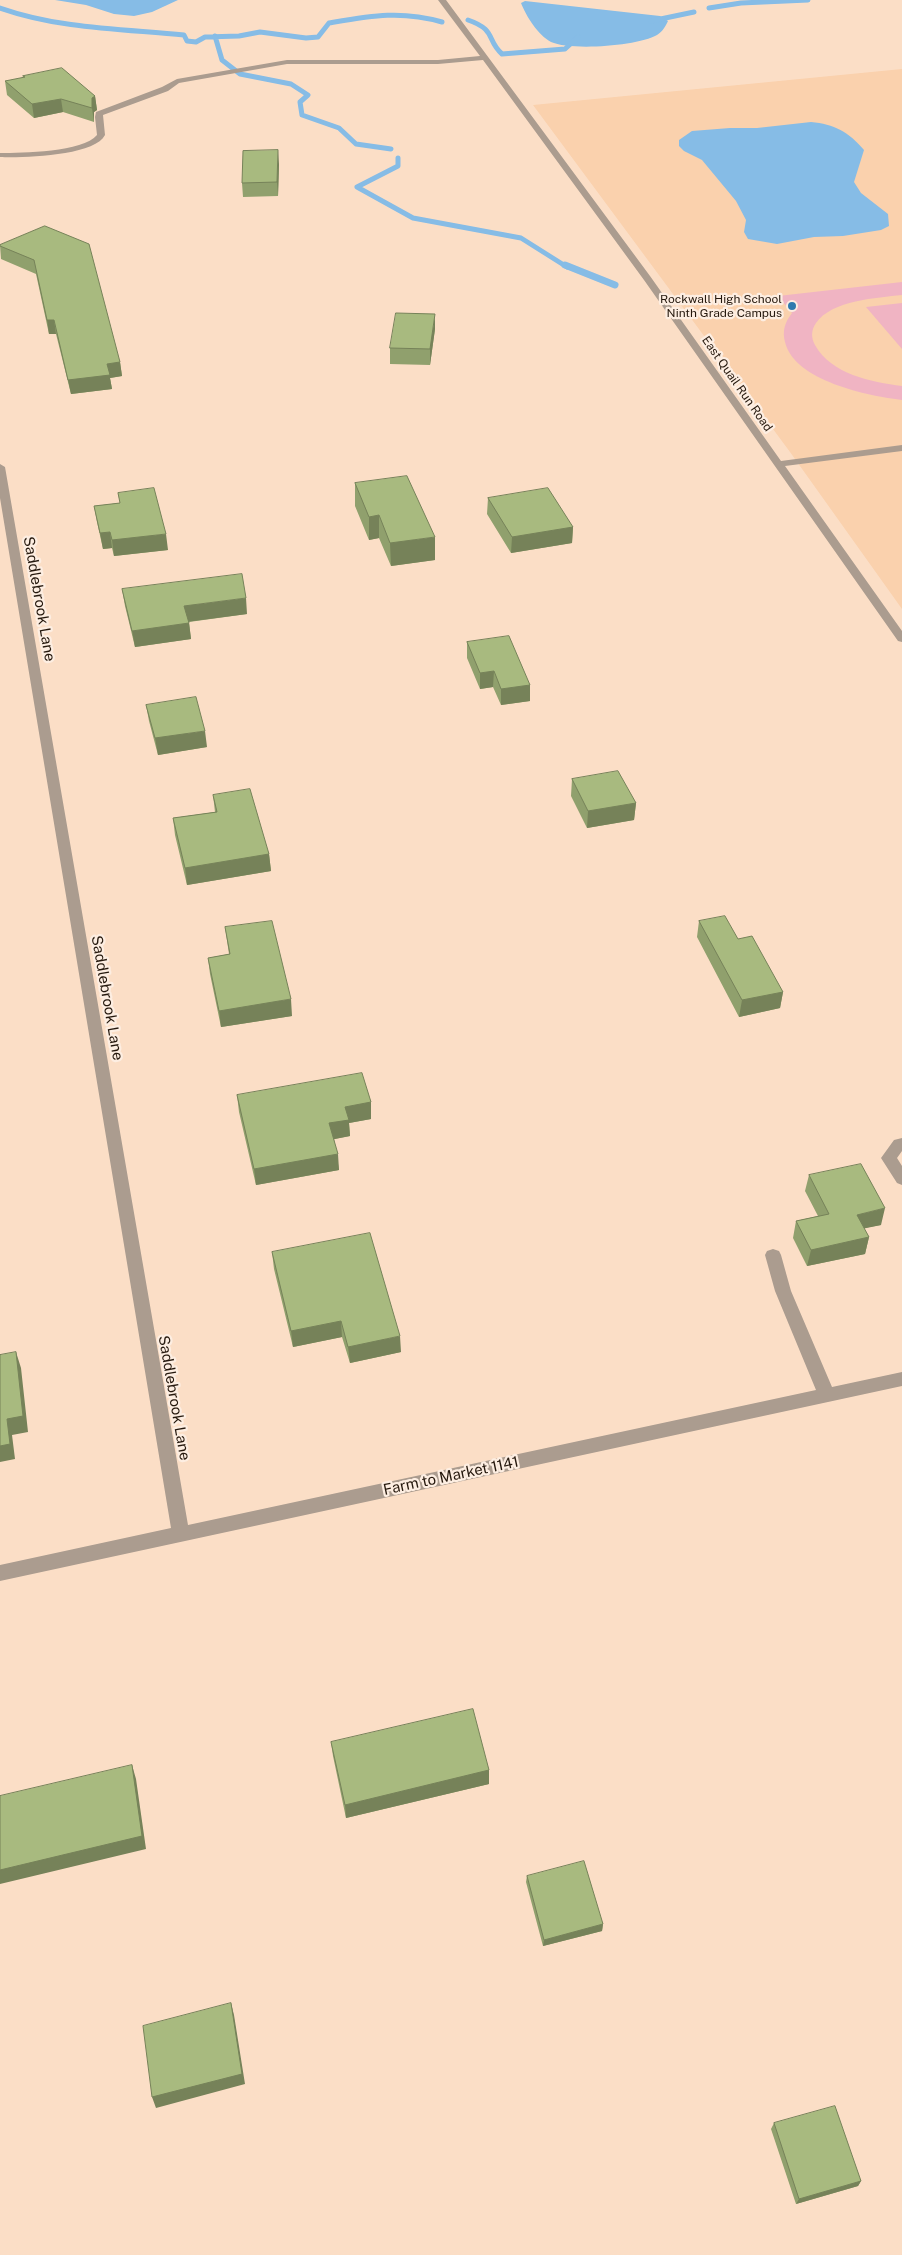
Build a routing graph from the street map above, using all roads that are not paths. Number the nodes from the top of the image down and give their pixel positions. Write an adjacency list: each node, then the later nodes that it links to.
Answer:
1 (442, 0): 2 (street, East Quail Run Road)
2 (484, 58): 3 (street); 5 (street, East Quail Run Road)
3 (0, 155)
4 (902, 448): 5 (street)
5 (778, 464): 7 (street, East Quail Run Road)
6 (0, 468): 13 (street, Saddlebrook Lane)
7 (902, 639)
8 (902, 1144): 9 (street)
9 (902, 1179)
10 (773, 1256): 12 (street)
11 (902, 1379): 12 (street, Farm to Market 1141)
12 (827, 1396): 13 (street, Farm to Market 1141)
13 (181, 1534): 14 (street, Farm to Market 1141)
14 (0, 1573)

